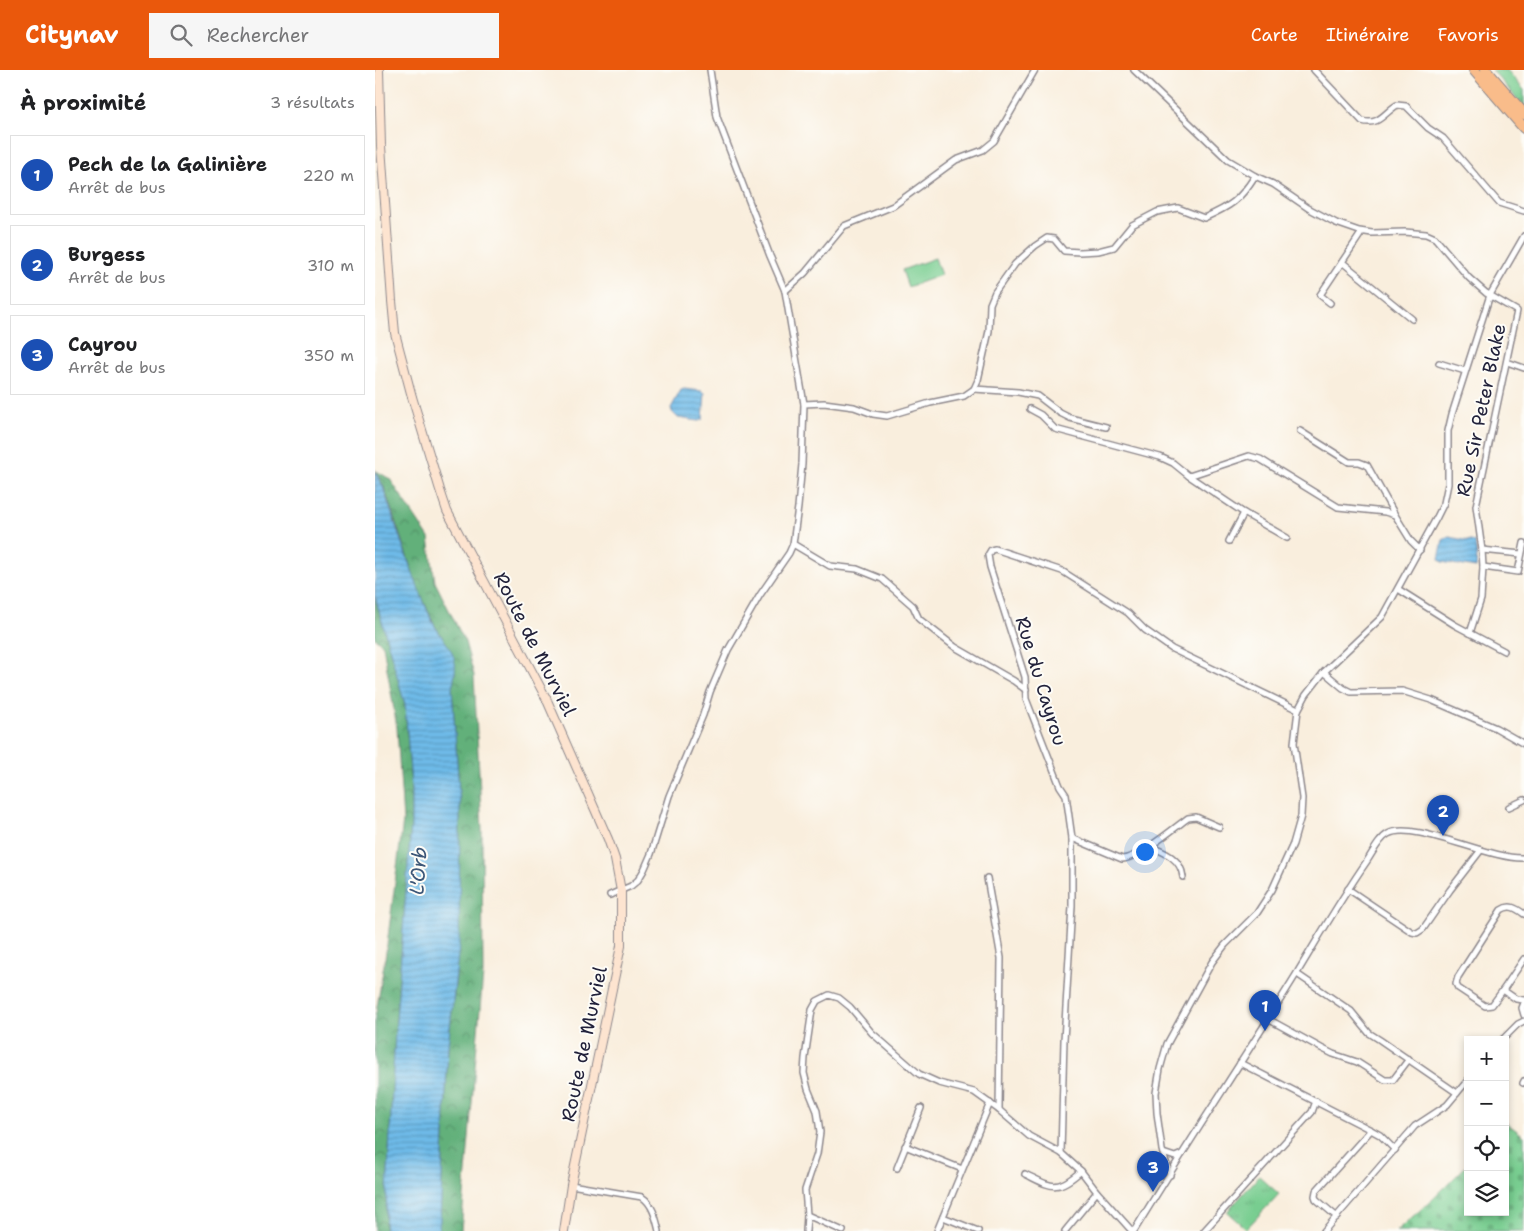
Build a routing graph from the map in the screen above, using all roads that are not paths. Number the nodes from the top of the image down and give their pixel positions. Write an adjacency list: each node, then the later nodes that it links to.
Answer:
1 (379, 70): 9 (main road, Route de Murviel)
2 (710, 70): 16 (street)
3 (1035, 70): 16 (street)
4 (1134, 70): 11 (street)
5 (1314, 70): 12 (street)
6 (1474, 70): 10 (highway)
7 (1486, 70): 8 (highway)
8 (1524, 114)
9 (377, 116): 57 (main road, Route de Murviel)
10 (1524, 128)
11 (1255, 176): 13 (street); 24 (street)
12 (1524, 211)
13 (1361, 232): 15 (street); 17 (street)
14 (1524, 236): 17 (street)
15 (1342, 262): 18 (street); 19 (street)
16 (785, 292): 25 (street)
17 (1490, 296): 20 (street, Rue Sir Peter Blake); 23 (street)
18 (1330, 303)
19 (1413, 319)
20 (1507, 362): 22 (street); 37 (street, Rue Sir Peter Blake)
21 (1439, 363): 23 (street)
22 (1524, 368)
23 (1465, 371): 36 (street)
24 (974, 389): 25 (street); 27 (street)
25 (804, 404): 35 (street)
26 (1030, 409): 29 (street)
27 (1106, 427)
28 (1300, 431): 31 (street)
29 (1189, 476): 30 (street); 31 (street)
30 (1244, 513): 32 (street); 33 (street)
31 (1395, 515): 36 (street)
32 (1287, 538)
33 (1229, 541)
34 (1524, 543): 38 (street)
35 (793, 544): 44 (street); 57 (street)
36 (1420, 550): 40 (street)
37 (1482, 550): 38 (street); 39 (street, Rue Sir Peter Blake)
38 (1521, 554): 39 (street)
39 (1483, 567): 41 (street, Rue Sir Peter Blake)
40 (1398, 589): 41 (street); 43 (street)
41 (1470, 633): 42 (street)
42 (1504, 651)
43 (1324, 672): 45 (street); 46 (street)
44 (1026, 690): 45 (street, Rue du Cayrou); 50 (street, Rue du Cayrou)
45 (1298, 710): 81 (street)
46 (1524, 744)
47 (1524, 800): 48 (street)
48 (1509, 807)
49 (1219, 827): 51 (street)
50 (1072, 838): 51 (street); 80 (street, Rue du Cayrou)
51 (1149, 846): 54 (street)
52 (1481, 850): 53 (street); 56 (street); 56 (street)
53 (1524, 858)
54 (1183, 877)
55 (987, 878): 76 (street)
56 (1349, 889): 61 (street)
57 (621, 891): 58 (street); 88 (main road, Route de Murviel)
58 (609, 895)
59 (1524, 914): 62 (street)
60 (1524, 959): 62 (street)
61 (1297, 974): 65 (street); 69 (street)
62 (1503, 990): 63 (street)
63 (1523, 1003): 64 (street)
64 (1523, 1014): 67 (street)
65 (1268, 1018): 69 (street); 70 (street)
66 (1524, 1021): 67 (street)
67 (1518, 1024): 68 (street)
68 (1506, 1036)
69 (1409, 1059): 72 (street)
70 (1240, 1064): 73 (street); 82 (street)
71 (1467, 1081): 72 (street)
72 (1457, 1093): 79 (street)
73 (1316, 1101): 77 (street); 101 (street)
74 (990, 1102): 76 (street); 84 (street); 90 (street)
75 (921, 1108): 78 (street)
76 (999, 1110): 80 (street)
77 (1371, 1130): 79 (street); 92 (street)
78 (905, 1146): 83 (street); 84 (street)
79 (1395, 1150): 92 (street)
80 (1061, 1153): 85 (street)
81 (1163, 1153): 82 (street); 87 (street)
82 (1183, 1154): 87 (street)
83 (897, 1168)
84 (962, 1169): 91 (street)
85 (1081, 1171): 86 (street); 89 (street)
86 (1025, 1174)
87 (1170, 1175): 100 (street)
88 (571, 1185): 93 (main road, Route de Murviel); 94 (street)
89 (1097, 1192): 99 (street); 100 (street)
90 (807, 1215): 95 (street); 96 (street)
91 (943, 1217): 97 (street); 98 (street)
92 (1337, 1217): 102 (street)
93 (564, 1231)
94 (659, 1231)
95 (806, 1231)
96 (843, 1231)
97 (937, 1231)
98 (979, 1231)
99 (1065, 1231)
100 (1133, 1231)
101 (1204, 1231)
102 (1323, 1231)

